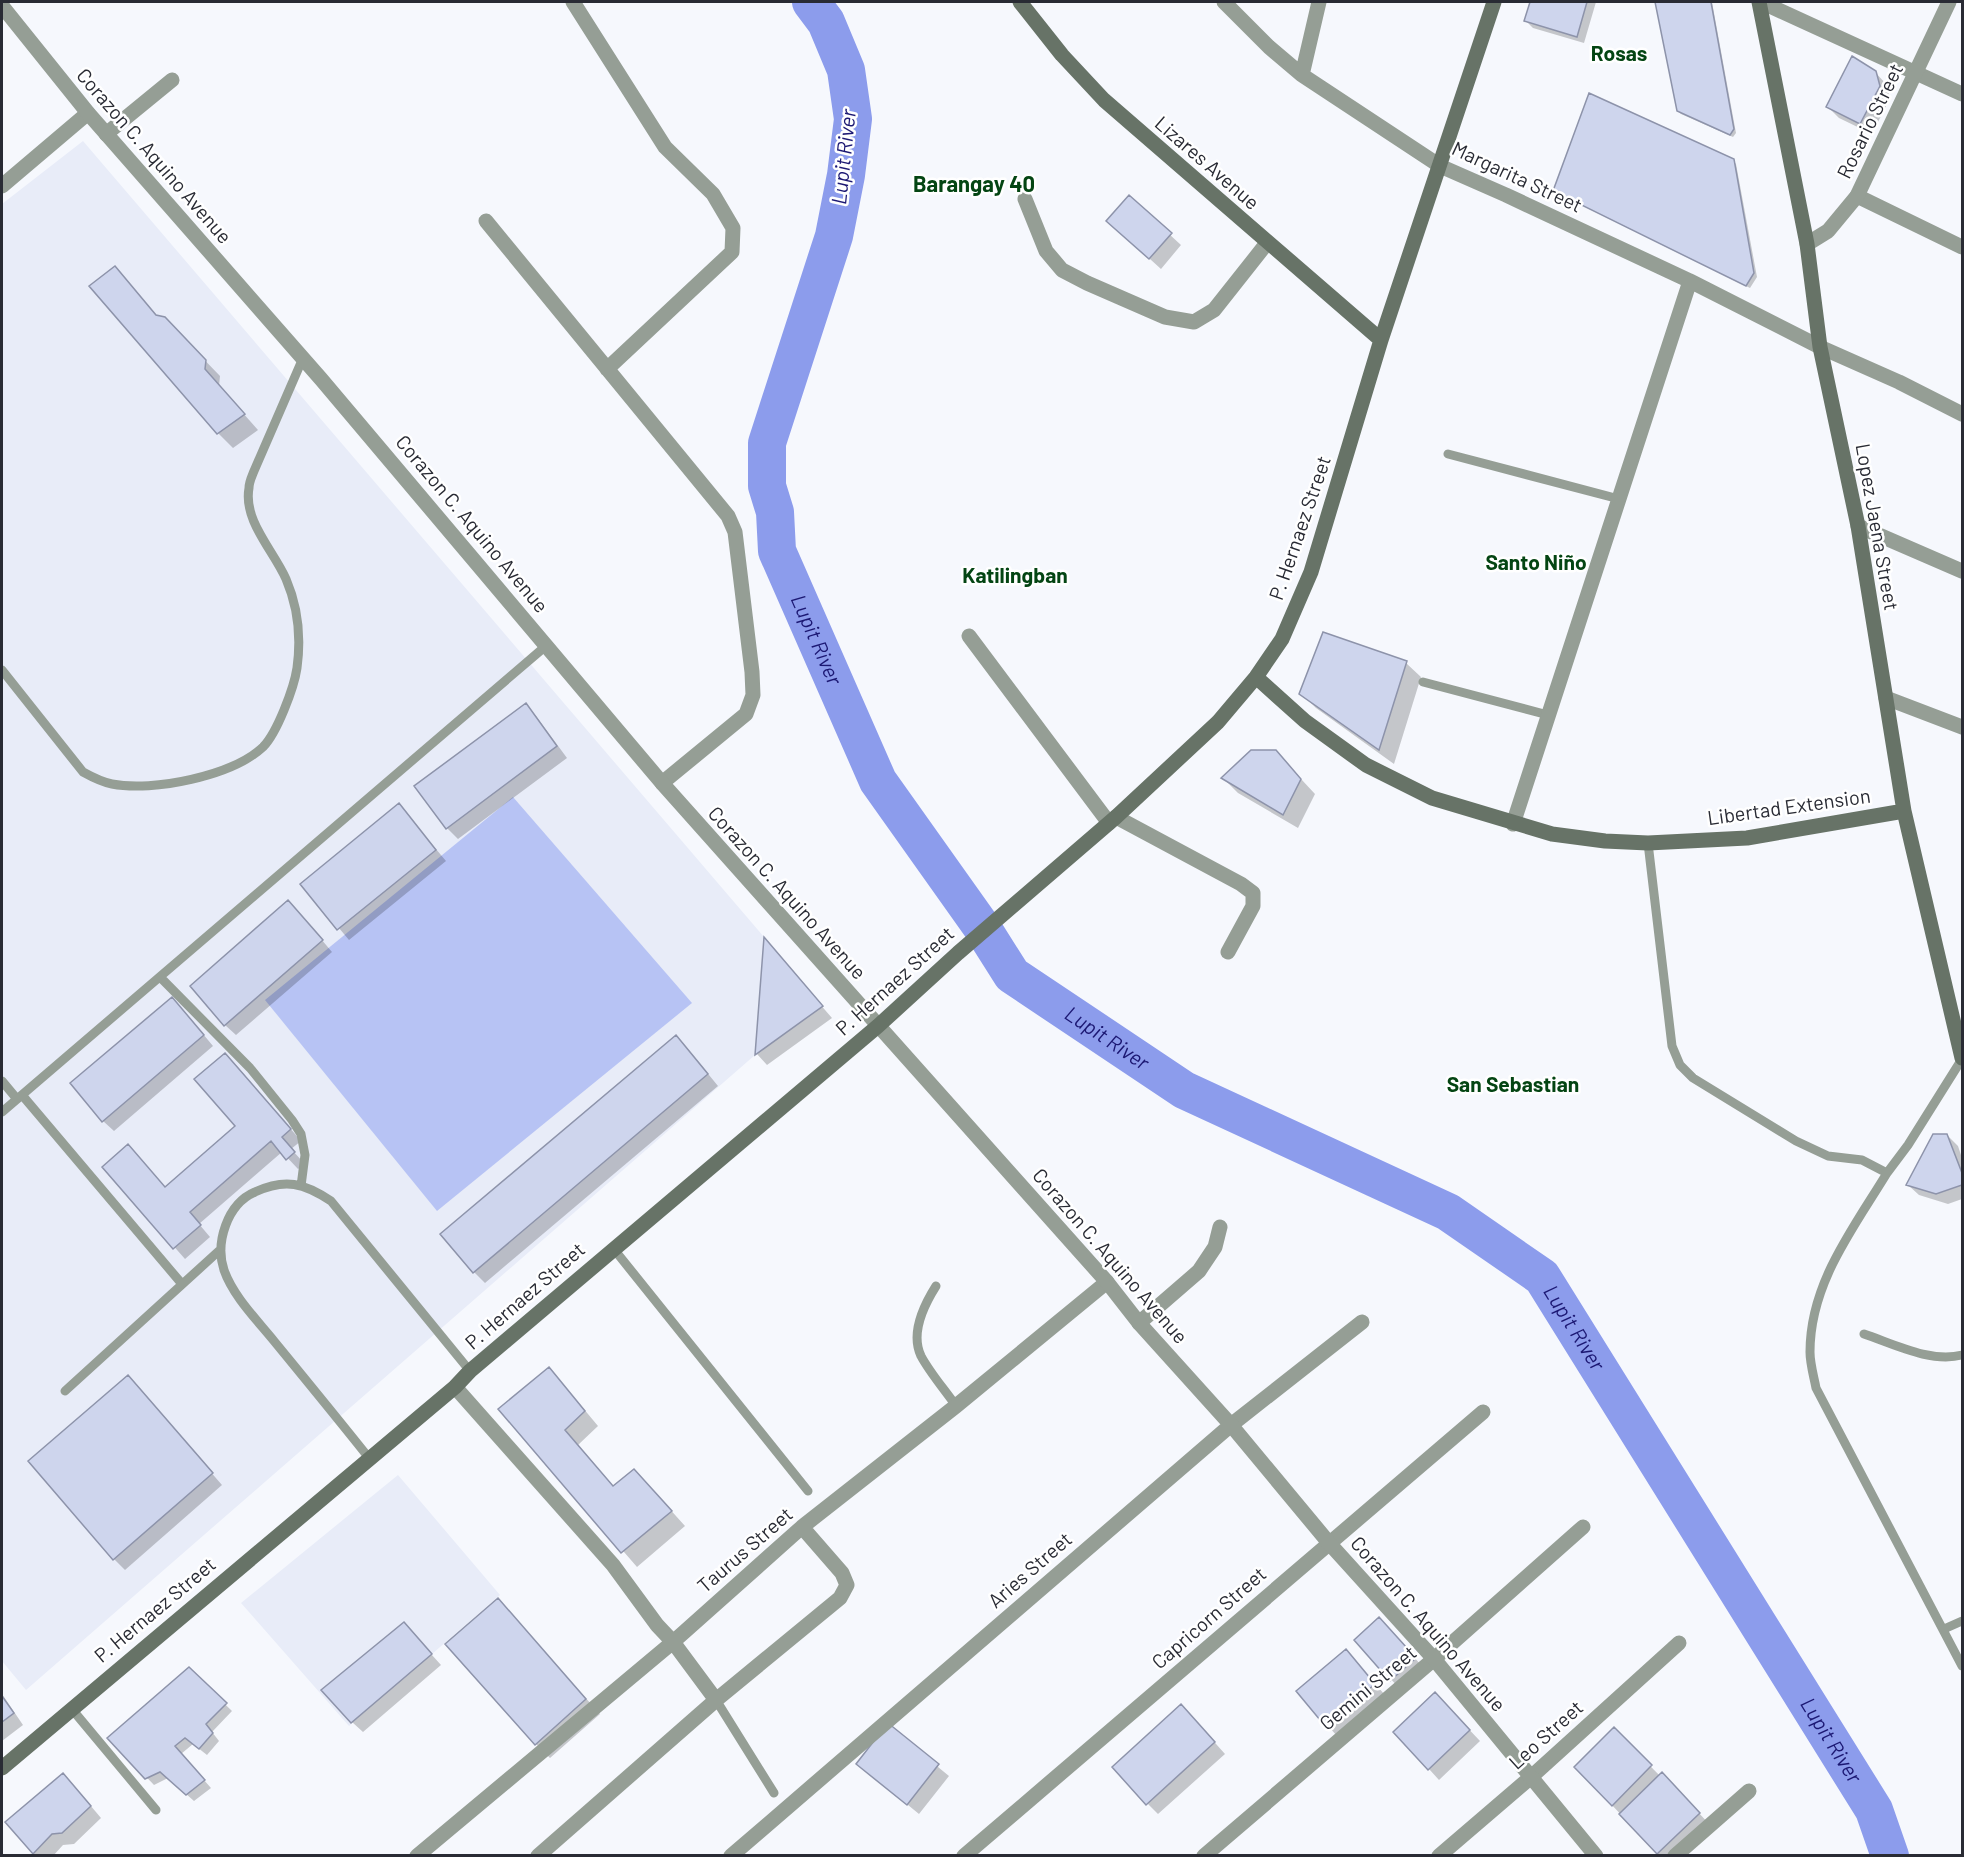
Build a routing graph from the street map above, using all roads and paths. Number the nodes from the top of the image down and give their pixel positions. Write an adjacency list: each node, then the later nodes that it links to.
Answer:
1 (573, 2): 27 (street)
2 (1020, 2): 20 (main road, Lizares Avenue)
3 (1224, 2): 10 (street, Margarita Street)
4 (1320, 2): 10 (street)
5 (1494, 2): 15 (main road, P. Hernaez Street)
6 (1760, 2): 9 (street); 21 (main road, Lopez Jaena Street)
7 (1949, 2): 9 (street, Rosario Street)
8 (4, 9): 13 (street, Corazon C. Aquino Avenue)
9 (1917, 73): 12 (street); 17 (street, Rosario Street)
10 (1302, 75): 15 (street, Margarita Street)
11 (172, 80): 14 (street)
12 (1962, 94)
13 (88, 113): 14 (street, Corazon C. Aquino Avenue); 16 (street)
14 (106, 134): 26 (street, Corazon C. Aquino Avenue)
15 (1440, 166): 23 (street, Margarita Street); 24 (main road, P. Hernaez Street)
16 (2, 186)
17 (1857, 196): 21 (street, Rosario Street); 22 (street)
18 (1025, 199): 20 (street)
19 (486, 221): 27 (street)
20 (1267, 243): 24 (main road, Lizares Avenue)
21 (1808, 244): 25 (main road, Lopez Jaena Street)
22 (1962, 247)
23 (1690, 281): 25 (street, Margarita Street); 30 (street)
24 (1381, 340): 36 (main road, P. Hernaez Street)
25 (1820, 347): 28 (street, Margarita Street); 31 (main road, Lopez Jaena Street)
26 (303, 358): 34 (street, Corazon C. Aquino Avenue); 35 (lane)
27 (608, 369): 41 (street)
28 (1962, 414)
29 (1448, 454): 30 (lane)
30 (1619, 499): 39 (street)
31 (1858, 526): 32 (street); 38 (main road, Lopez Jaena Street)
32 (1962, 571)
33 (969, 636): 43 (street)
34 (547, 645): 41 (street, Corazon C. Aquino Avenue); 47 (lane)
35 (2, 670)
36 (1256, 678): 43 (main road, P. Hernaez Street); 44 (main road, Libertad Extension)
37 (1423, 682): 39 (lane)
38 (1886, 698): 40 (street); 42 (main road, Lopez Jaena Street)
39 (1548, 715): 44 (street)
40 (1962, 727)
41 (662, 783): 49 (street, Corazon C. Aquino Avenue)
42 (1904, 811): 45 (main road, Libertad Extension); 48 (main road, Lopez Jaena Street)
43 (1113, 820): 46 (street); 49 (main road, P. Hernaez Street)
44 (1513, 824): 45 (main road, Libertad Extension)
45 (1648, 843): 54 (lane)
46 (1228, 952)
47 (160, 977): 52 (lane); 55 (lane)
48 (1957, 1014): 50 (main road, Lopez Jaena Street)
49 (878, 1026): 57 (main road, P. Hernaez Street); 59 (street, Corazon C. Aquino Avenue)
50 (1962, 1059): 54 (lane)
51 (2, 1081): 52 (lane)
52 (19, 1097): 53 (lane); 60 (lane)
53 (2, 1112)
54 (1887, 1173): 78 (lane)
55 (301, 1186): 58 (lane); 66 (lane)
56 (1220, 1227): 63 (street)
57 (613, 1248): 66 (main road, P. Hernaez Street); 73 (lane)
58 (221, 1249): 60 (lane); 72 (lane)
59 (1107, 1281): 63 (street, Corazon C. Aquino Avenue); 69 (street, Taurus Street)
60 (182, 1284): 68 (lane)
61 (936, 1286): 69 (lane)
62 (1362, 1322): 71 (street, Aries Street)
63 (1139, 1323): 71 (street, Corazon C. Aquino Avenue)
64 (1864, 1334): 65 (lane)
65 (1962, 1355)
66 (470, 1371): 67 (main road, P. Hernaez Street)
67 (455, 1387): 72 (main road, P. Hernaez Street); 79 (street)
68 (65, 1391)
69 (956, 1406): 74 (street, Taurus Street)
70 (1483, 1412): 76 (street, Capricorn Street)
71 (1231, 1425): 76 (street, Corazon C. Aquino Avenue); 92 (street, Aries Street)
72 (369, 1458): 84 (main road, P. Hernaez Street)
73 (808, 1491)
74 (802, 1527): 79 (street, Taurus Street); 83 (street)
75 (1583, 1527): 81 (street, Gemini Street)
76 (1329, 1543): 81 (street, Corazon C. Aquino Avenue); 93 (street, Capricorn Street)
77 (1962, 1621): 78 (lane)
78 (1944, 1629): 82 (lane)
79 (672, 1642): 83 (street); 90 (street, Taurus Street)
80 (1679, 1643): 86 (street, Leo Street)
81 (1434, 1659): 86 (street, Corazon C. Aquino Avenue); 94 (street, Gemini Street)
82 (1962, 1666)
83 (716, 1700): 88 (lane); 91 (street)
84 (71, 1708): 85 (main road, P. Hernaez Street); 89 (lane)
85 (2, 1767)
86 (1531, 1777): 95 (street, Leo Street); 96 (street, Corazon C. Aquino Avenue)
87 (1749, 1791): 97 (street)
88 (774, 1793)
89 (156, 1810)
90 (417, 1856)
91 (538, 1856)
92 (731, 1856)
93 (964, 1856)
94 (1204, 1856)
95 (1439, 1856)
96 (1596, 1856)
97 (1675, 1856)

